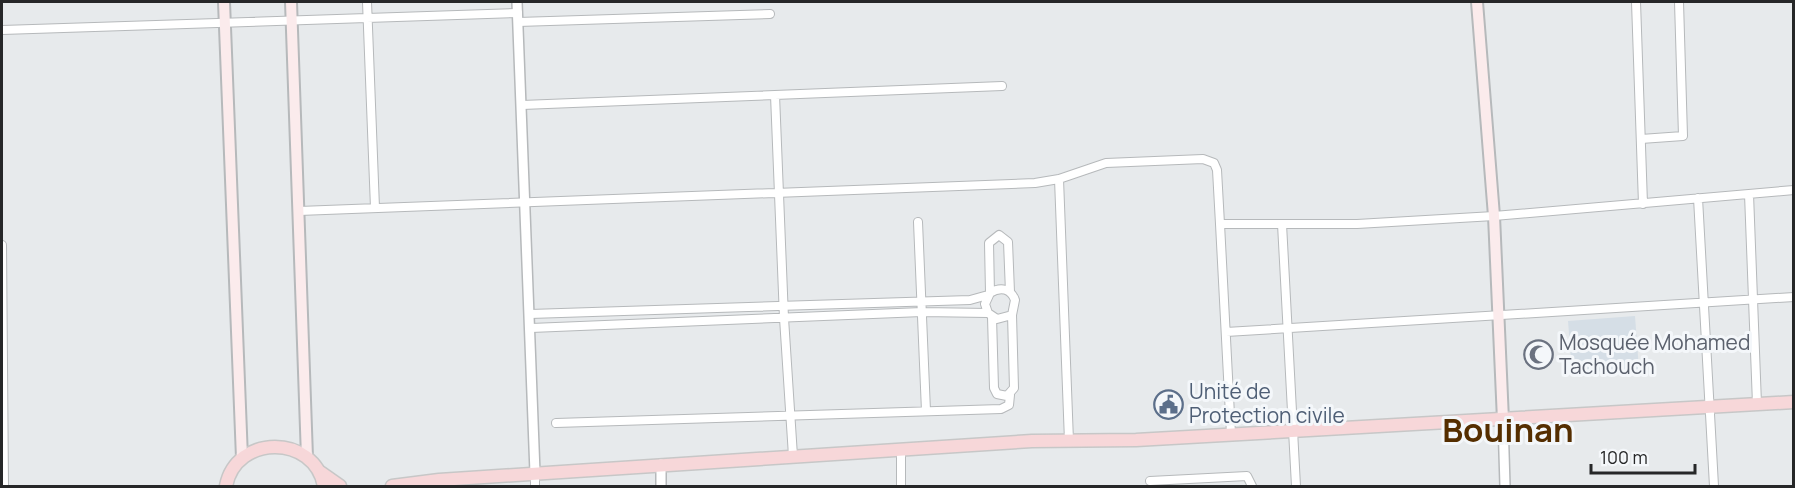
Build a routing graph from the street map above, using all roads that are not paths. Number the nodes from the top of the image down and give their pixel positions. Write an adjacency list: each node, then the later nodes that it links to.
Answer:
1 (224, 2): 12 (main road)
2 (291, 2): 11 (main road)
3 (367, 2): 10 (street)
4 (517, 2): 9 (street)
5 (1478, 2): 27 (main road)
6 (1636, 2): 17 (street)
7 (1679, 2): 17 (street)
8 (770, 14): 9 (street)
9 (518, 17): 10 (street); 16 (street)
10 (368, 18): 11 (street); 25 (street)
11 (292, 20): 12 (street); 26 (main road)
12 (225, 22): 13 (street); 64 (main road)
13 (2, 30)
14 (1002, 86): 15 (street)
15 (775, 95): 16 (street); 20 (street)
16 (522, 105): 23 (street)
17 (1641, 139): 24 (street)
18 (1059, 179): 20 (street); 29 (street); 60 (street)
19 (1794, 190): 21 (street)
20 (779, 192): 23 (street); 38 (street)
21 (1749, 194): 22 (street); 35 (street)
22 (1698, 198): 24 (street); 37 (street)
23 (525, 202): 25 (street); 41 (street)
24 (1643, 204): 27 (street)
25 (375, 208): 26 (street)
26 (299, 211): 63 (main road)
27 (1494, 216): 30 (street); 44 (main road)
28 (918, 222): 36 (street)
29 (1220, 224): 30 (street); 49 (street)
30 (1282, 224): 48 (street)
31 (2, 245): 71 (street)
32 (1010, 292): 33 (street); 33 (street); 43 (street)
33 (989, 294): 36 (street); 42 (street)
34 (1794, 297): 35 (street)
35 (1753, 299): 37 (street); 52 (street)
36 (922, 301): 38 (street); 40 (street)
37 (1704, 303): 44 (street); 53 (street)
38 (783, 307): 39 (street); 45 (street)
39 (634, 312): 41 (street); 46 (street)
40 (922, 312): 42 (street); 45 (street); 54 (street)
41 (530, 314): 47 (street)
42 (990, 315): 43 (street); 50 (street)
43 (1012, 315): 50 (street)
44 (1498, 316): 48 (street); 56 (main road)
45 (783, 318): 46 (street); 55 (street)
46 (634, 325): 47 (street)
47 (531, 328): 67 (street)
48 (1287, 328): 49 (street); 58 (street)
49 (1226, 332): 59 (street)
50 (1010, 395): 54 (street)
51 (1794, 402): 52 (main road)
52 (1757, 404): 53 (main road)
53 (1709, 406): 56 (main road); 81 (street)
54 (926, 411): 55 (street)
55 (790, 416): 57 (street); 62 (street)
56 (1503, 420): 58 (main road); 80 (street)
57 (556, 423)
58 (1292, 431): 59 (main road); 79 (street)
59 (1231, 434): 60 (main road)
60 (1069, 441): 61 (main road)
61 (901, 449): 62 (main road); 77 (street)
62 (793, 456): 65 (main road)
63 (307, 457): 64 (main road); 66 (main road)
64 (242, 458): 70 (main road)
65 (661, 464): 67 (main road); 76 (street)
66 (318, 470): 72 (main road); 73 (main road)
67 (535, 473): 74 (main road); 75 (street)
68 (1150, 481): 69 (street)
69 (1188, 483): 78 (street)
70 (224, 484)
71 (4, 486)
72 (324, 486)
73 (340, 486)
74 (392, 486)
75 (536, 486)
76 (661, 486)
77 (901, 486)
78 (1252, 486)
79 (1296, 486)
80 (1505, 486)
81 (1714, 486)

